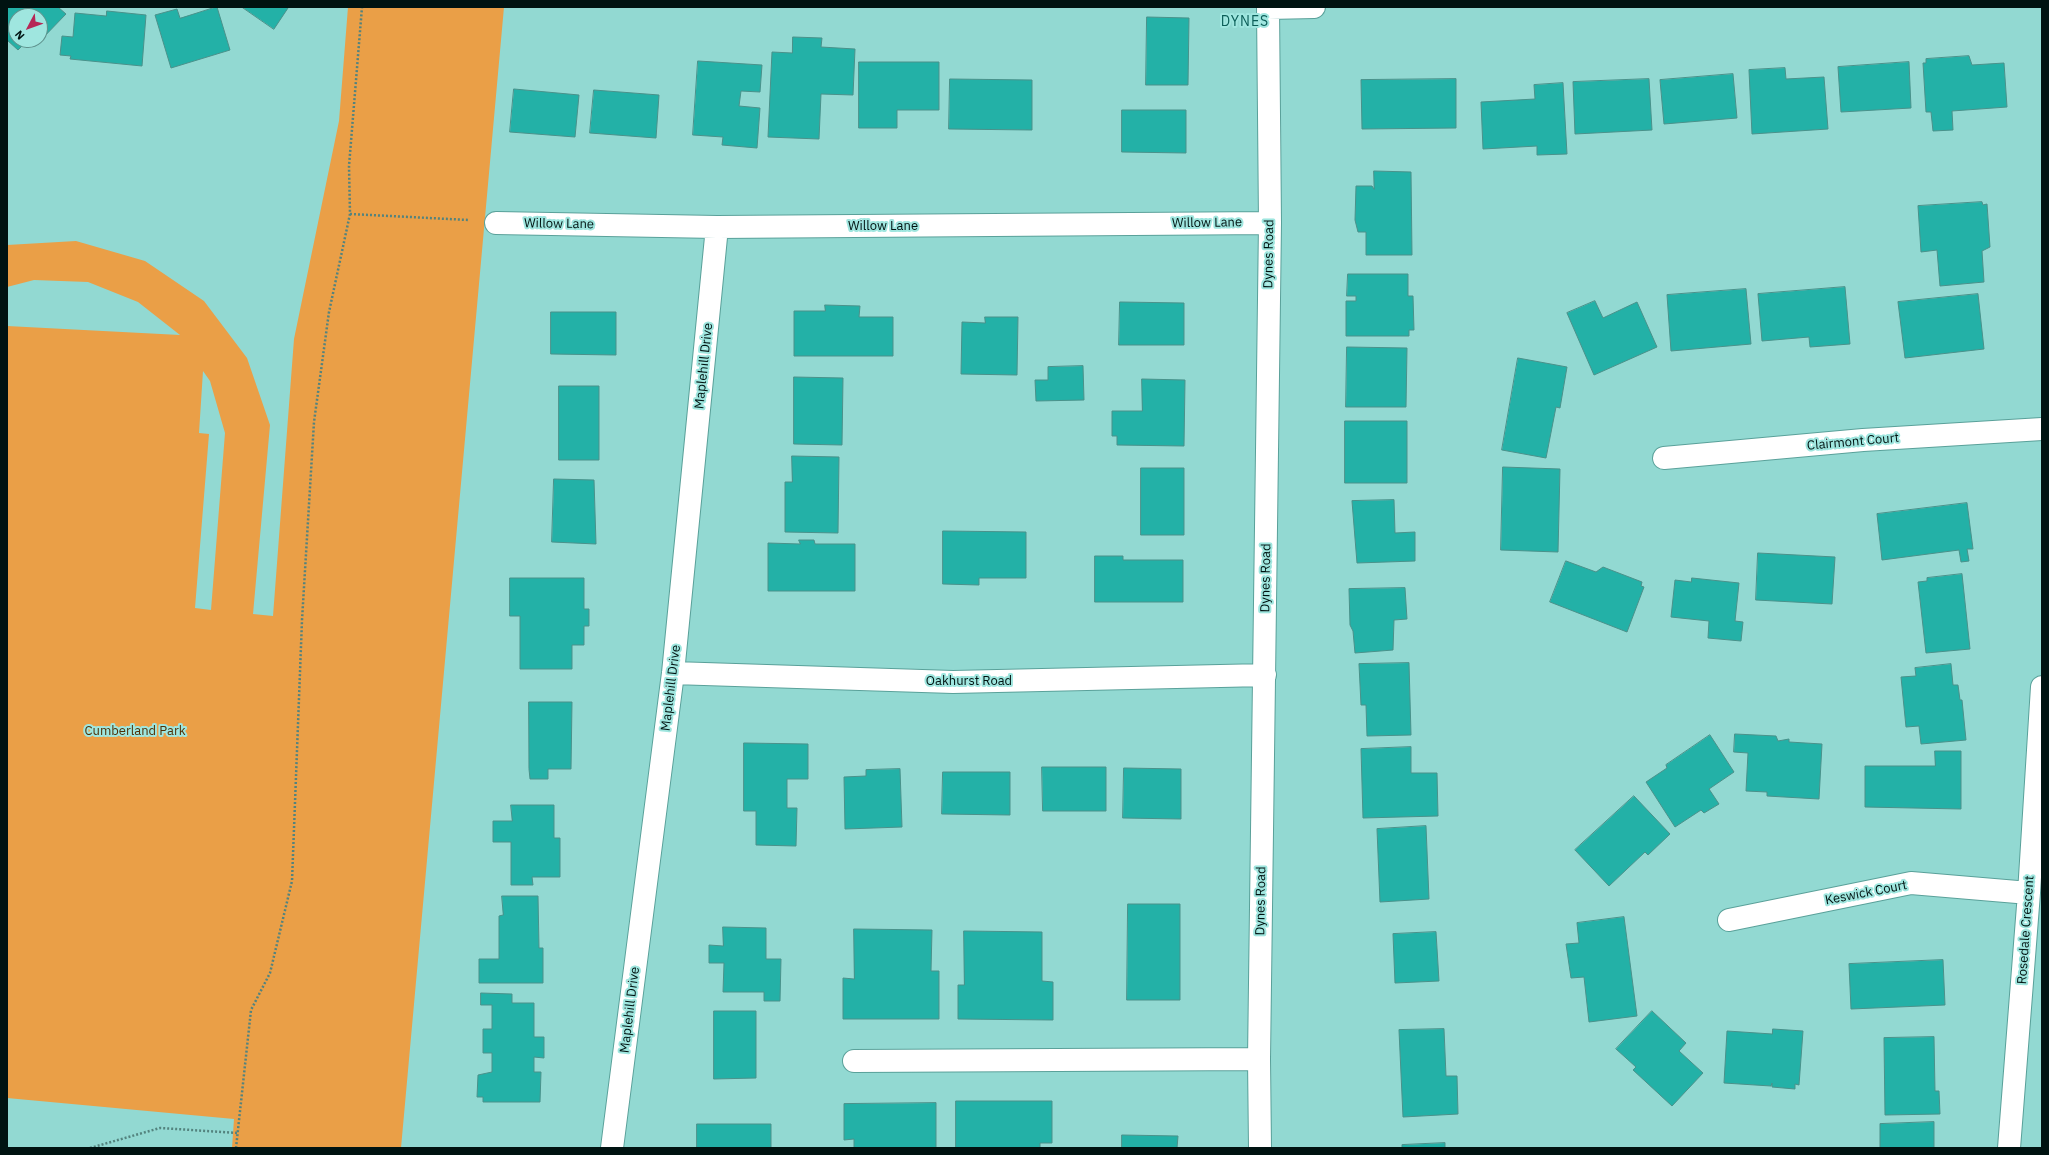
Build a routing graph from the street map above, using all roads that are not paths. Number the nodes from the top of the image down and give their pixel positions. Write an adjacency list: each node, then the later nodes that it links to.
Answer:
1 (1268, 7): 2 (street); 4 (street, Dynes Road)
2 (1314, 7)
3 (496, 223): 5 (street, Willow Lane)
4 (1270, 223): 5 (street, Willow Lane); 9 (street, Dynes Road)
5 (718, 227): 8 (street, Maplehill Drive)
6 (2042, 429): 7 (street, Clairmont Court)
7 (1664, 458)
8 (674, 674): 9 (street, Oakhurst Road); 15 (street, Maplehill Drive)
9 (1265, 675): 13 (street, Dynes Road)
10 (2042, 687): 11 (street, Rosedale Crescent)
11 (2029, 893): 12 (street, Keswick Court); 17 (street, Rosedale Crescent)
12 (1729, 920)
13 (1259, 1059): 14 (street); 16 (street, Dynes Road)
14 (854, 1061)
15 (612, 1148)
16 (1260, 1148)
17 (2009, 1148)

